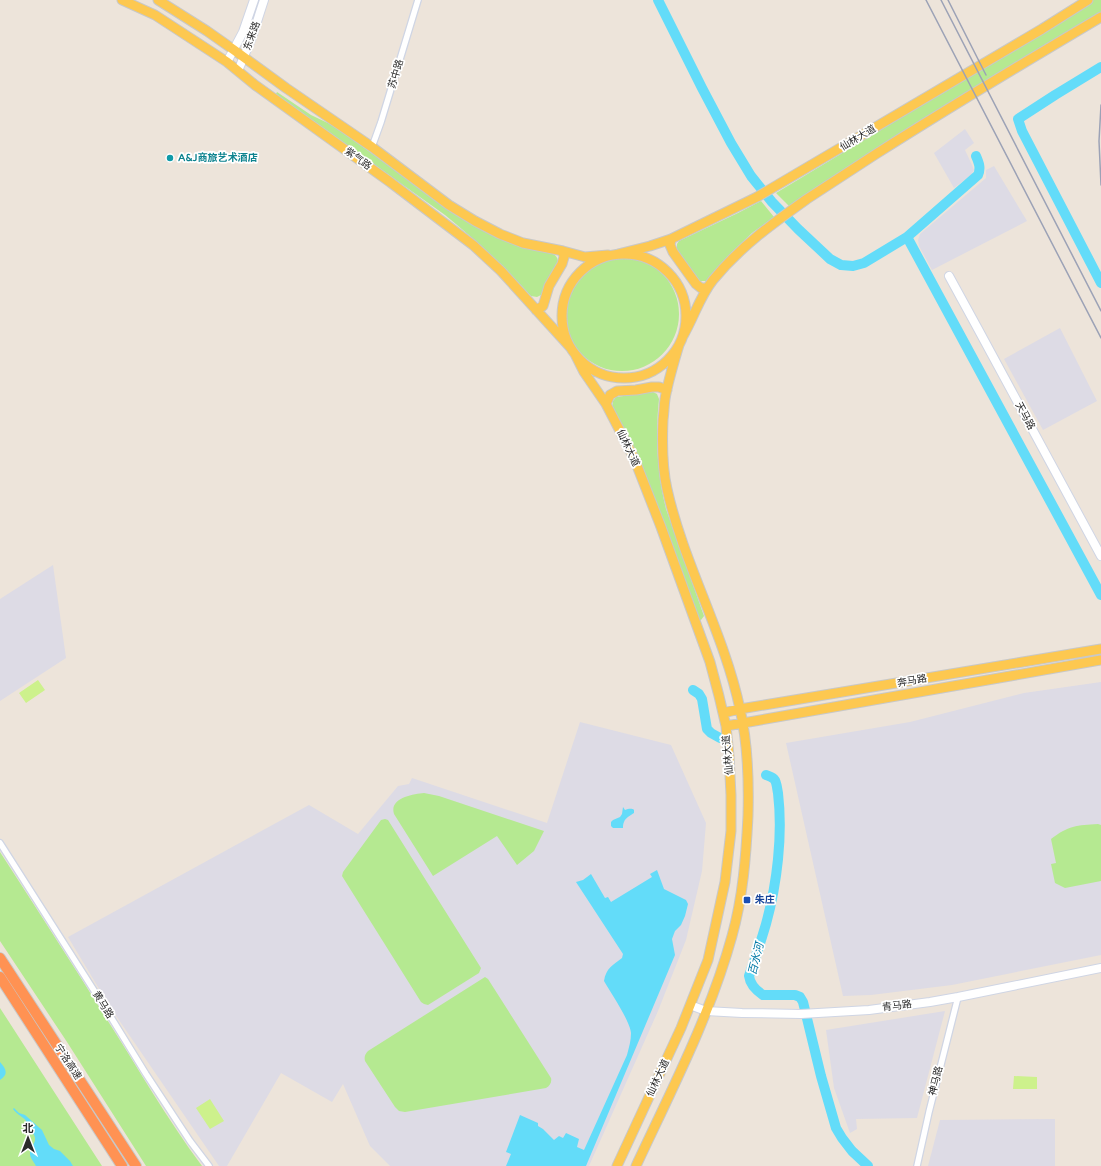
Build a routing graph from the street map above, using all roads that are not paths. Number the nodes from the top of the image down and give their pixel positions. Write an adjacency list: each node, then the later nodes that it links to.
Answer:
1 (122, 0): 9 (main road, 紫气路)
2 (158, 0): 8 (main road, 紫气路)
3 (254, 0): 10 (street, 东来路)
4 (264, 0): 11 (street, 东来路)
5 (418, 0): 16 (street, 苏中路)
6 (1088, 0): 17 (main road, 仙林大道)
7 (1101, 17): 22 (main road)
8 (190, 20): 9 (main road); 10 (main road, 紫气路)
9 (183, 32): 12 (main road, 紫气路)
10 (234, 50): 11 (main road, 紫气路); 12 (street, 东来路)
11 (244, 57): 13 (street, 东来路); 14 (main road, 紫气路)
12 (227, 62): 13 (main road, 紫气路)
13 (238, 71): 15 (main road, 紫气路)
14 (286, 88): 15 (main road); 16 (main road, 紫气路)
15 (275, 100): 23 (main road, 紫气路)
16 (372, 147): 18 (main road, 紫气路)
17 (671, 239): 19 (main road, 仙林大道); 22 (main road)
18 (564, 251): 20 (main road, 紫气路); 23 (main road)
19 (618, 254): 20 (main road); 24 (main road)
20 (608, 255): 26 (main road)
21 (949, 276): 29 (street, 天马路)
22 (707, 288): 24 (main road)
23 (536, 310): 26 (main road, 紫气路)
24 (683, 336): 25 (main road)
25 (680, 345): 26 (main road); 27 (main road, 仙林大道)
26 (573, 351): 28 (main road, 仙林大道)
27 (667, 390): 28 (main road); 32 (main road, 仙林大道)
28 (606, 404): 33 (main road, 仙林大道)
29 (1101, 556)
30 (1101, 649): 32 (main road, 奔马路)
31 (1101, 660): 34 (main road, 奔马路)
32 (740, 709): 33 (main road, 奔马路); 34 (main road, 仙林大道)
33 (723, 713): 35 (main road, 仙林大道)
34 (742, 723): 35 (main road, 奔马路); 39 (main road, 仙林大道)
35 (726, 726): 37 (main road, 仙林大道)
36 (0, 843): 47 (street, 黄马路)
37 (709, 957): 39 (main road); 43 (main road, 仙林大道)
38 (0, 958): 46 (highway, 宁洛高速)
39 (724, 962): 44 (main road, 仙林大道)
40 (1101, 968): 42 (street, 青马路)
41 (0, 977): 45 (highway, 宁洛高速)
42 (958, 998): 44 (street, 青马路); 50 (street, 神马路)
43 (690, 1005): 44 (street, 青马路); 48 (main road, 仙林大道)
44 (706, 1011): 49 (main road, 仙林大道)
45 (122, 1166)
46 (136, 1166)
47 (209, 1166)
48 (617, 1166)
49 (636, 1166)
50 (917, 1166)

